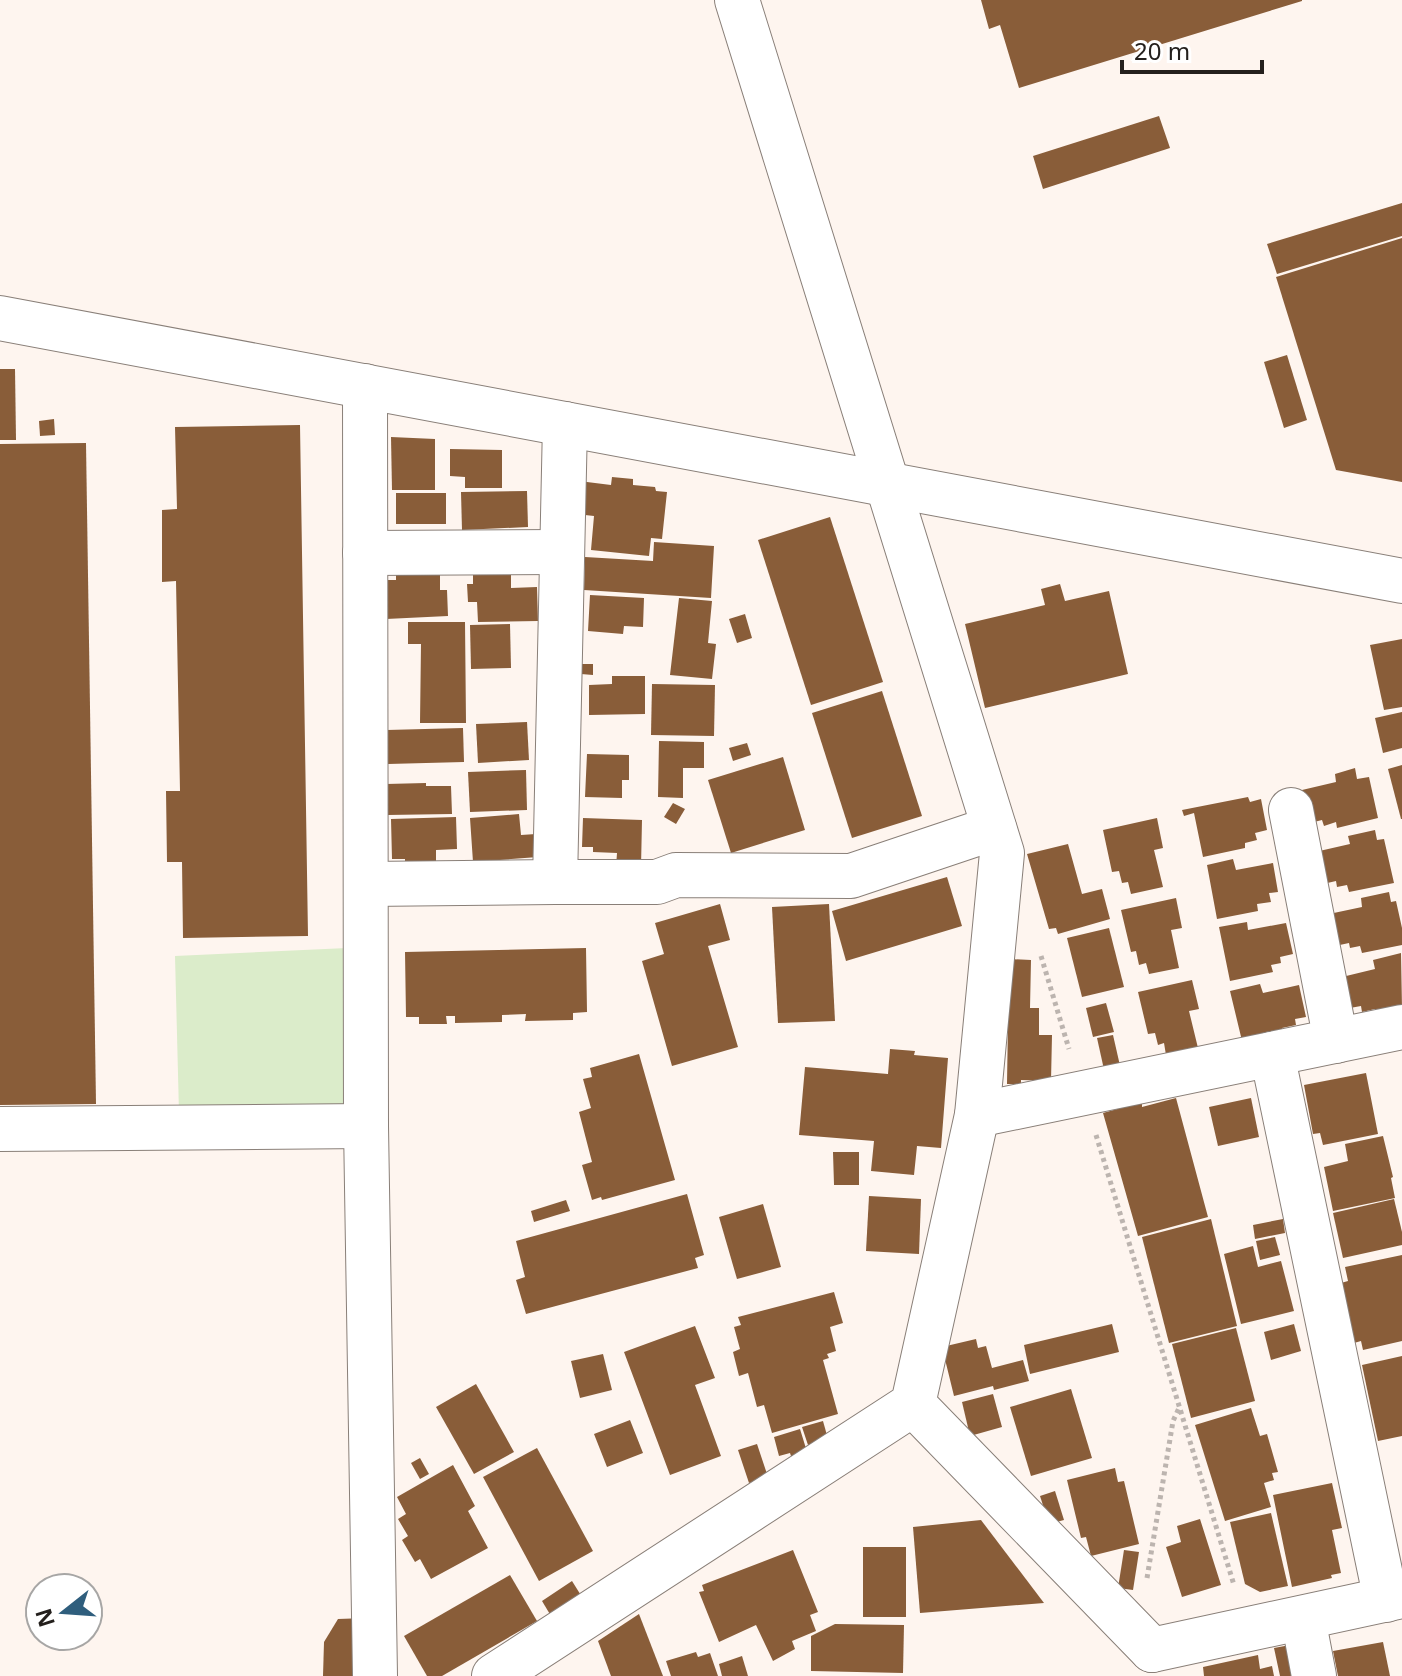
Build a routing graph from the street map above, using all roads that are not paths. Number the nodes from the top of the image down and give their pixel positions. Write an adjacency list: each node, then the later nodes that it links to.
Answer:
1 (737, 0): 5 (street)
2 (0, 318): 3 (street)
3 (365, 386): 4 (street); 7 (street)
4 (565, 424): 5 (street); 6 (street)
5 (887, 485): 8 (street); 10 (street)
6 (562, 552): 7 (street); 11 (street)
7 (365, 553): 12 (street)
8 (1402, 581)
9 (1291, 810): 14 (street)
10 (994, 828): 11 (street); 16 (street)
11 (555, 882): 12 (street)
12 (367, 884): 17 (street)
13 (1402, 1027): 14 (street)
14 (1336, 1041): 15 (street)
15 (1272, 1054): 16 (street); 20 (street)
16 (977, 1115): 19 (street)
17 (366, 1126): 18 (street); 23 (street)
18 (0, 1129)
19 (913, 1404): 22 (street); 24 (street)
20 (1394, 1598): 21 (street)
21 (1303, 1618): 22 (street); 25 (street)
22 (1145, 1654)
23 (375, 1676)
24 (494, 1676)
25 (1314, 1676)

